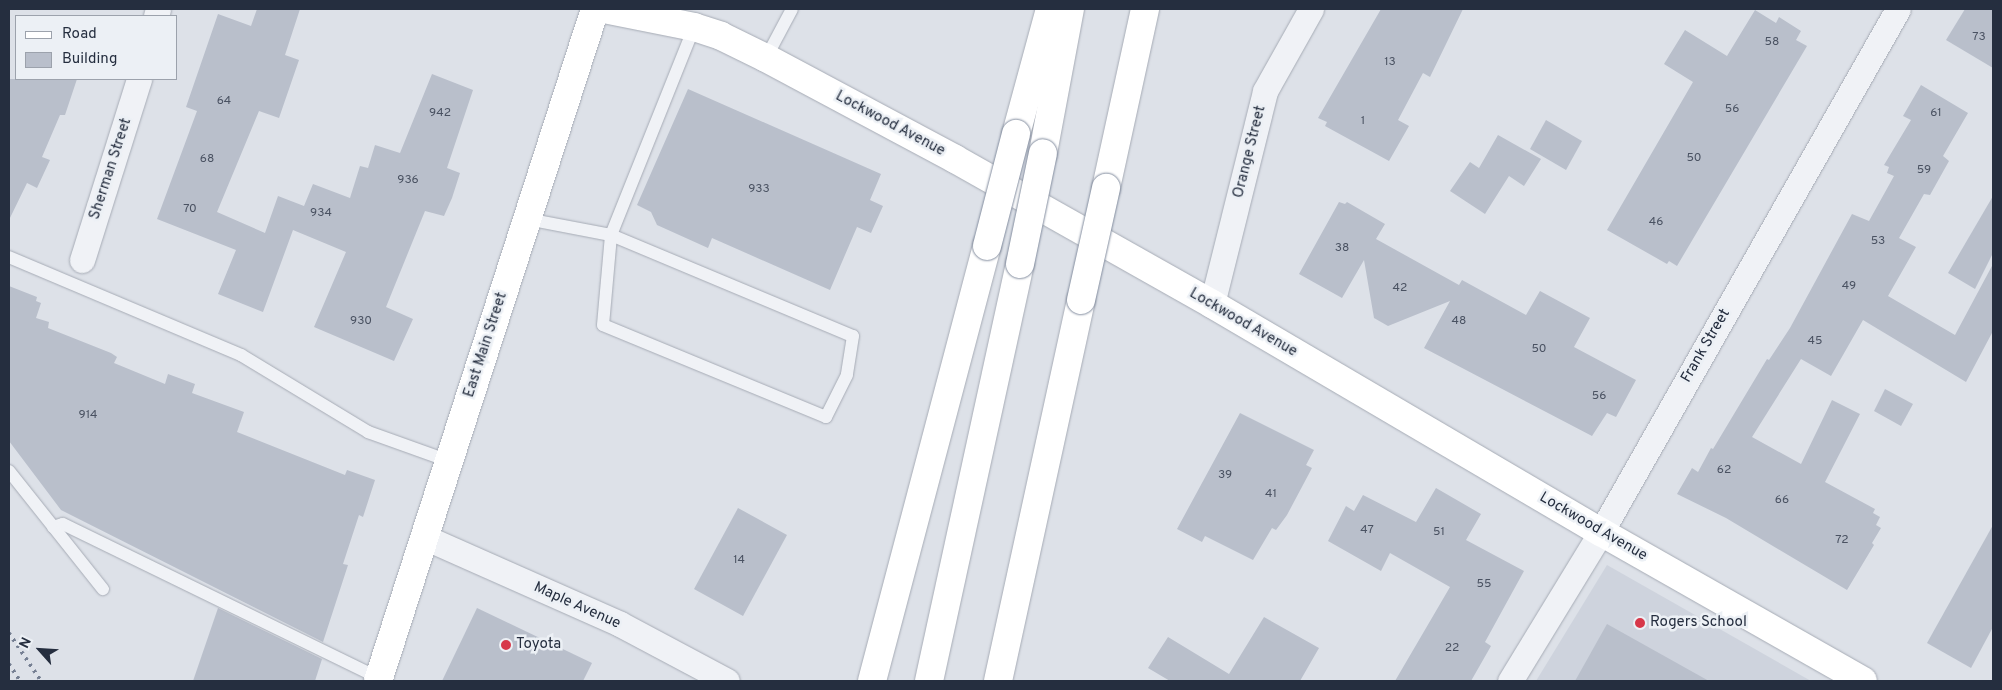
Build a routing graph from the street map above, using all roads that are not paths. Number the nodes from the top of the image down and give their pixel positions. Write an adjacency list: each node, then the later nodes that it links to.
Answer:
1 (595, 9): 12 (main road, East Main Street)
2 (604, 9): 9 (main road, Lockwood Avenue)
3 (792, 9): 10 (lane)
4 (1050, 9): 25 (main road, bridge)
5 (1070, 9): 26 (main road, bridge)
6 (1144, 9): 27 (main road, bridge)
7 (1311, 9): 16 (street, Orange Street)
8 (1898, 9): 20 (street, Frank Street)
9 (694, 27): 10 (main road, Lockwood Avenue); 13 (lane)
10 (766, 58): 16 (main road, Lockwood Avenue)
11 (139, 80): 15 (street, Sherman Street)
12 (527, 219): 13 (lane); 17 (main road, East Main Street)
13 (611, 235): 13 (lane)
14 (9, 257): 17 (lane)
15 (82, 260)
16 (1212, 304): 20 (main road, Lockwood Avenue)
17 (449, 461): 21 (main road, East Main Street)
18 (9, 471): 19 (lane)
19 (53, 527): 22 (lane); 24 (lane)
20 (1600, 532): 28 (street, Frank Street); 29 (main road, Lockwood Avenue)
21 (424, 537): 23 (street, Maple Avenue); 24 (main road, East Main Street)
22 (103, 589)
23 (718, 678)
24 (378, 680)
25 (872, 681)
26 (929, 681)
27 (998, 681)
28 (1510, 681)
29 (1863, 681)

